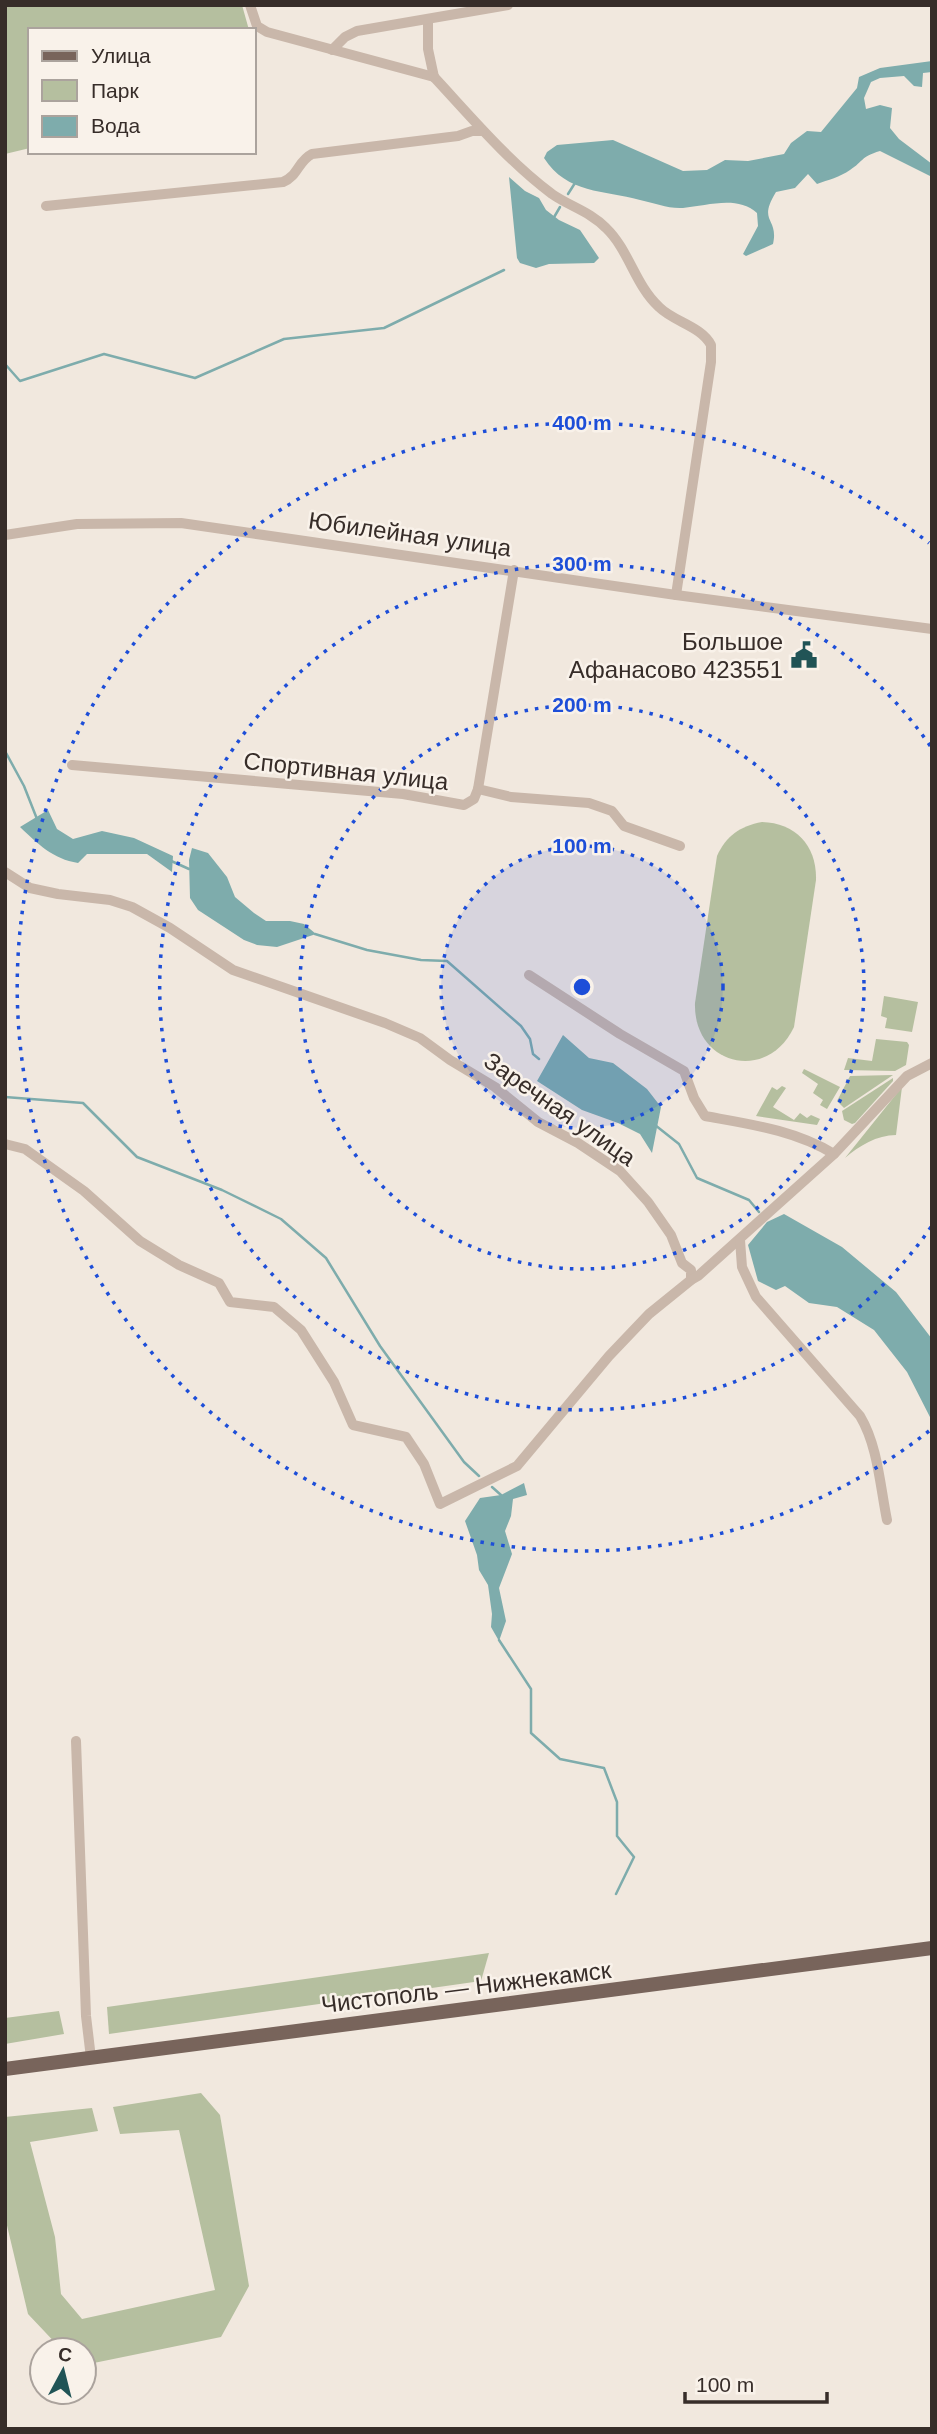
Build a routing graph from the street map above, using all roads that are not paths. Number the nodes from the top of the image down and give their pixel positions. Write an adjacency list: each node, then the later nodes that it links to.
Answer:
1 (250, 5): 4 (street)
2 (508, 5): 3 (street)
3 (428, 21): 4 (street); 5 (street)
4 (332, 50): 5 (street)
5 (435, 77): 6 (street)
6 (470, 118): 7 (street); 8 (street)
7 (482, 131): 8 (street); 12 (street)
8 (458, 136): 9 (street)
9 (46, 206)
10 (5, 535): 11 (street, Юбилейная улица)
11 (514, 570): 12 (street, Юбилейная улица); 15 (street)
12 (676, 595): 13 (street, Юбилейная улица)
13 (932, 629)
14 (72, 765): 15 (street, Спортивная улица)
15 (478, 789): 16 (street, Спортивная улица)
16 (680, 846)
17 (5, 872): 23 (street, Заречная улица)
18 (529, 975): 21 (street)
19 (932, 1063): 21 (street)
20 (5, 1144): 23 (street)
21 (834, 1154): 22 (street)
22 (740, 1240): 23 (street); 24 (street)
23 (691, 1280)
24 (887, 1520)
25 (76, 1741): 27 (street)
26 (932, 1948): 27 (main road, Чистополь — Нижнекамск)
27 (91, 2058): 28 (main road, Чистополь — Нижнекамск)
28 (5, 2069)

